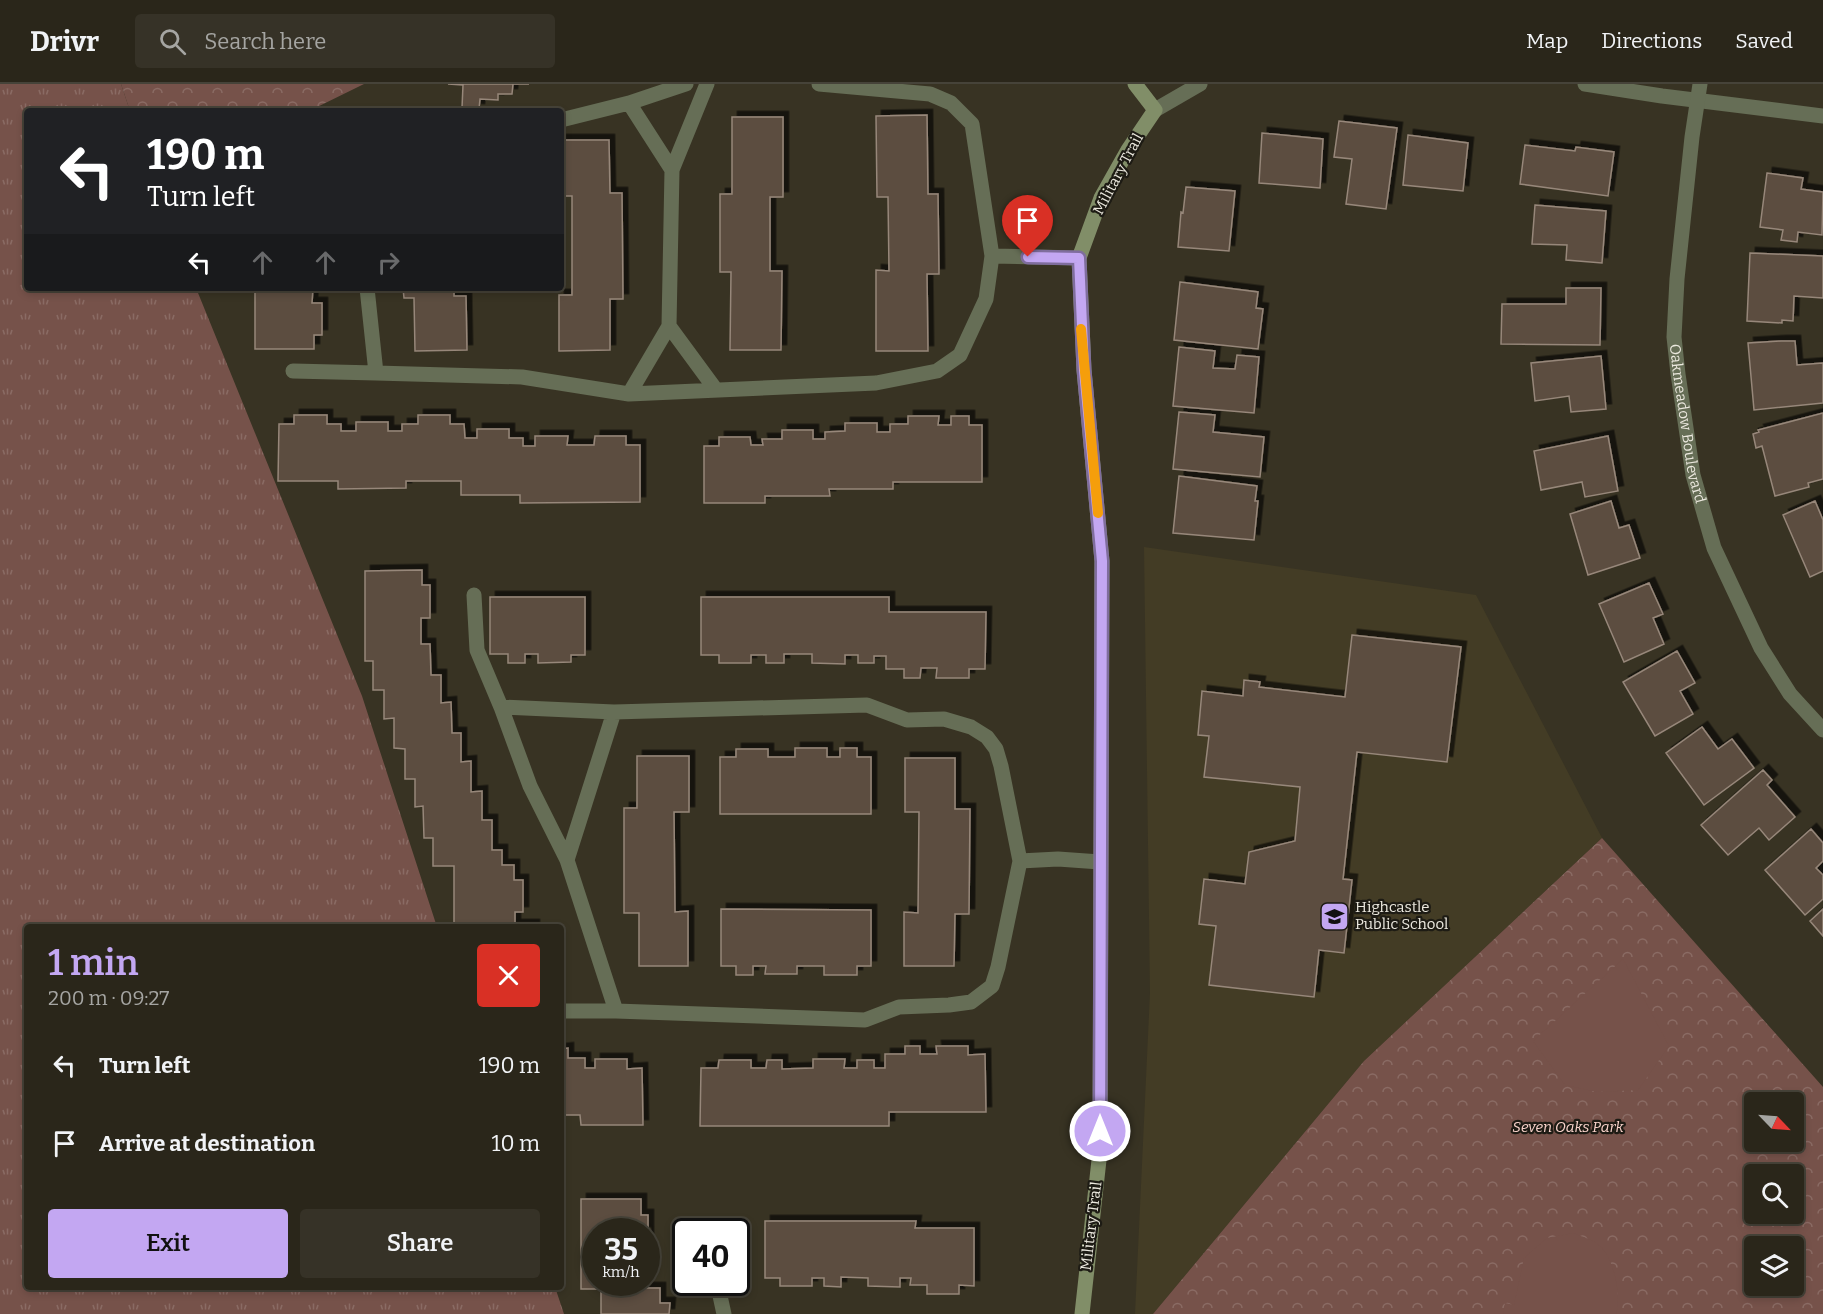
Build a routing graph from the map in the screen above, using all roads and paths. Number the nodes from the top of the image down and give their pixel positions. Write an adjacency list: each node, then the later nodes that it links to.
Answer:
1 (686, 84): 9 (street)
2 (707, 84): 13 (street)
3 (819, 84): 14 (street)
4 (1135, 84): 10 (street)
5 (1200, 84): 10 (street)
6 (1585, 84): 8 (street)
7 (1700, 84): 8 (street, Oakmeadow Boulevard)
8 (1697, 100): 11 (street); 25 (street, Oakmeadow Boulevard)
9 (629, 103): 12 (street); 13 (street)
10 (1155, 110): 15 (street, Military Trail)
11 (1823, 116)
12 (564, 119)
13 (672, 170): 17 (street)
14 (992, 256): 15 (street); 20 (street)
15 (1079, 258): 28 (street, Military Trail)
16 (367, 291): 19 (street)
17 (669, 326): 20 (street); 21 (street)
18 (293, 371): 19 (street)
19 (376, 373): 21 (street)
20 (716, 390): 21 (street)
21 (629, 394)
22 (474, 595): 23 (street)
23 (501, 707): 24 (street); 26 (street)
24 (614, 711): 26 (street); 27 (street)
25 (1823, 730)
26 (567, 860): 30 (street)
27 (1020, 861): 28 (street); 30 (street)
28 (1100, 862): 33 (street, Military Trail)
29 (564, 1011): 30 (street)
30 (616, 1011)
31 (720, 1296): 32 (street)
32 (724, 1314)
33 (1082, 1314)

